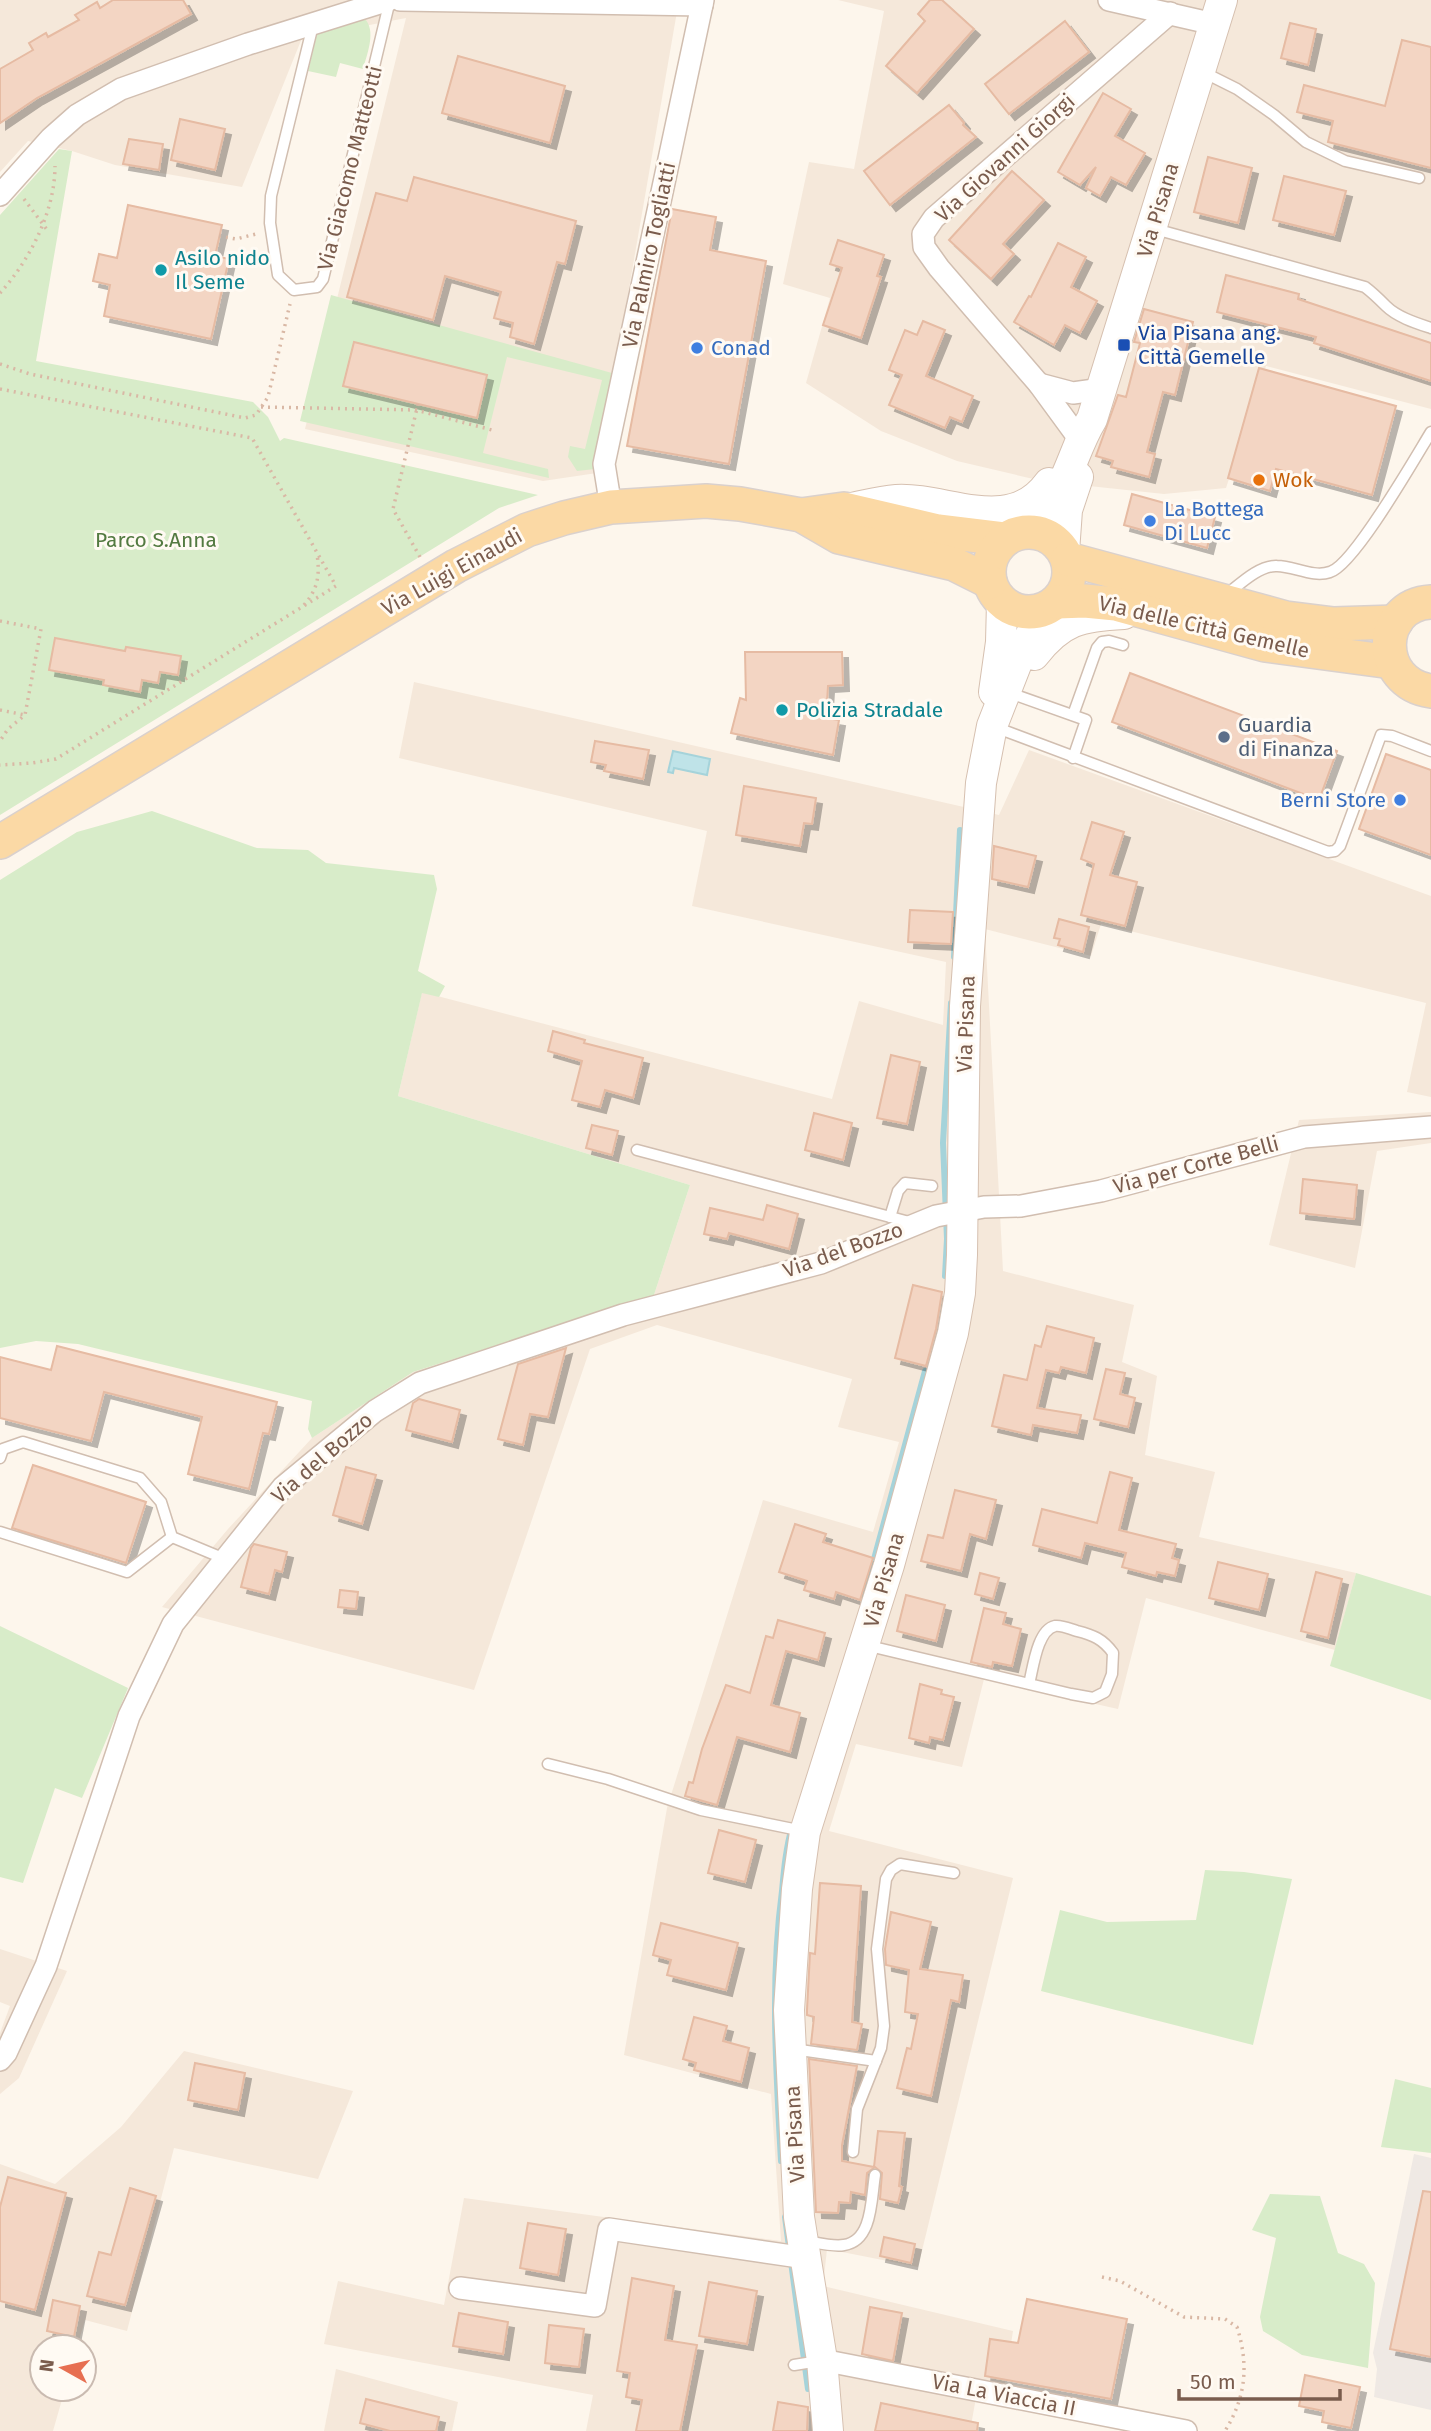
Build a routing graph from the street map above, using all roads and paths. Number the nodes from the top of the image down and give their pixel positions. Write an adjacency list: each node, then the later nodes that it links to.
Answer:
1 (389, 0): 7 (street, Via Giacomo Matteotti); 17 (lane, Via Giacomo Matteotti)
2 (400, 0): 4 (street, Via Palmiro Togliatti)
3 (1109, 0): 6 (street)
4 (702, 2): 30 (street, Via Palmiro Togliatti)
5 (1218, 12): 6 (street); 8 (main road, Via Pisana)
6 (1170, 13): 21 (street, Via Giovanni Giorgi)
7 (313, 25): 11 (street, Via Giacomo Matteotti); 14 (lane, Via Giacomo Matteotti)
8 (1201, 71): 10 (lane); 13 (main road, Via Pisana)
9 (54, 162): 12 (path)
10 (1419, 178)
11 (10, 194): 12 (path)
12 (43, 224): 15 (path); 18 (path)
13 (1152, 228): 19 (lane); 23 (main road, Via Pisana)
14 (271, 230): 16 (path); 17 (lane, Via Giacomo Matteotti)
15 (48, 231)
16 (219, 236)
17 (294, 290): 25 (path)
18 (0, 293)
19 (1431, 328)
20 (0, 364): 25 (path)
21 (1039, 384): 23 (street); 27 (street, Via Giovanni Giorgi)
22 (0, 389): 34 (path)
23 (1101, 389): 27 (main road, Via Pisana)
24 (418, 404): 26 (path)
25 (261, 407): 26 (path)
26 (416, 410): 28 (path); 37 (path)
27 (1086, 429): 31 (main road); 33 (main road, Via Pisana); 35 (main road, Via Pisana)
28 (492, 430)
29 (1431, 432): 39 (lane)
30 (611, 507): 32 (main road, Via Luigi Einaudi); 37 (main road, Via Luigi Einaudi)
31 (845, 509): 32 (main road); 33 (main road)
32 (801, 514): 38 (main road, Via Luigi Einaudi)
33 (1014, 536): 35 (main road); 38 (main road, Via Pisana)
34 (317, 552): 41 (path); 41 (path)
35 (1066, 555): 39 (main road, Via delle Città Gemelle); 40 (main road, Via Pisana)
36 (1431, 573): 42 (main road)
37 (433, 580): 57 (main road, Via Luigi Einaudi)
38 (996, 592): 40 (main road); 52 (main road, Via Pisana)
39 (1218, 600): 42 (main road, Via delle Città Gemelle)
40 (1053, 605): 43 (main road, Via delle Città Gemelle); 48 (main road, Via Pisana)
41 (300, 609): 56 (path)
42 (1413, 610): 46 (main road)
43 (1144, 613): 46 (main road, Via delle Città Gemelle); 48 (main road)
44 (0, 621): 50 (path)
45 (1123, 645): 51 (lane)
46 (1392, 662): 47 (main road)
47 (1431, 691)
48 (1007, 692): 51 (lane); 52 (main road, Via Pisana)
49 (0, 710): 50 (path)
50 (25, 715): 53 (path)
51 (1073, 715): 55 (lane)
52 (992, 726): 55 (lane); 61 (main road, Via Pisana)
53 (0, 741)
54 (1431, 751): 55 (lane)
55 (1073, 758)
56 (0, 765)
57 (0, 842)
58 (1431, 1127): 61 (street, Via per Corte Belli)
59 (636, 1150): 62 (lane)
60 (932, 1186): 62 (lane)
61 (942, 1216): 62 (lane); 66 (street, Via del Bozzo); 67 (main road, Via Pisana)
62 (890, 1217)
63 (0, 1458): 65 (lane)
64 (0, 1532): 65 (lane)
65 (172, 1537): 66 (lane)
66 (225, 1559): 73 (street, Via del Bozzo)
67 (865, 1645): 68 (lane); 70 (main road, Via Pisana)
68 (1029, 1684): 68 (lane)
69 (548, 1764): 70 (lane)
70 (796, 1830): 72 (main road, Via Pisana)
71 (954, 1873): 74 (lane)
72 (790, 2048): 74 (lane); 77 (main road, Via Pisana)
73 (0, 2060)
74 (876, 2061): 75 (lane)
75 (853, 2152)
76 (875, 2175): 77 (lane)
77 (805, 2249): 79 (street); 80 (main road, Via Pisana)
78 (1102, 2277): 83 (path)
79 (460, 2288)
80 (809, 2362): 81 (main road, Via Pisana); 82 (street, Via La Viaccia II)
81 (828, 2431)
82 (1186, 2431)
83 (1226, 2431)

